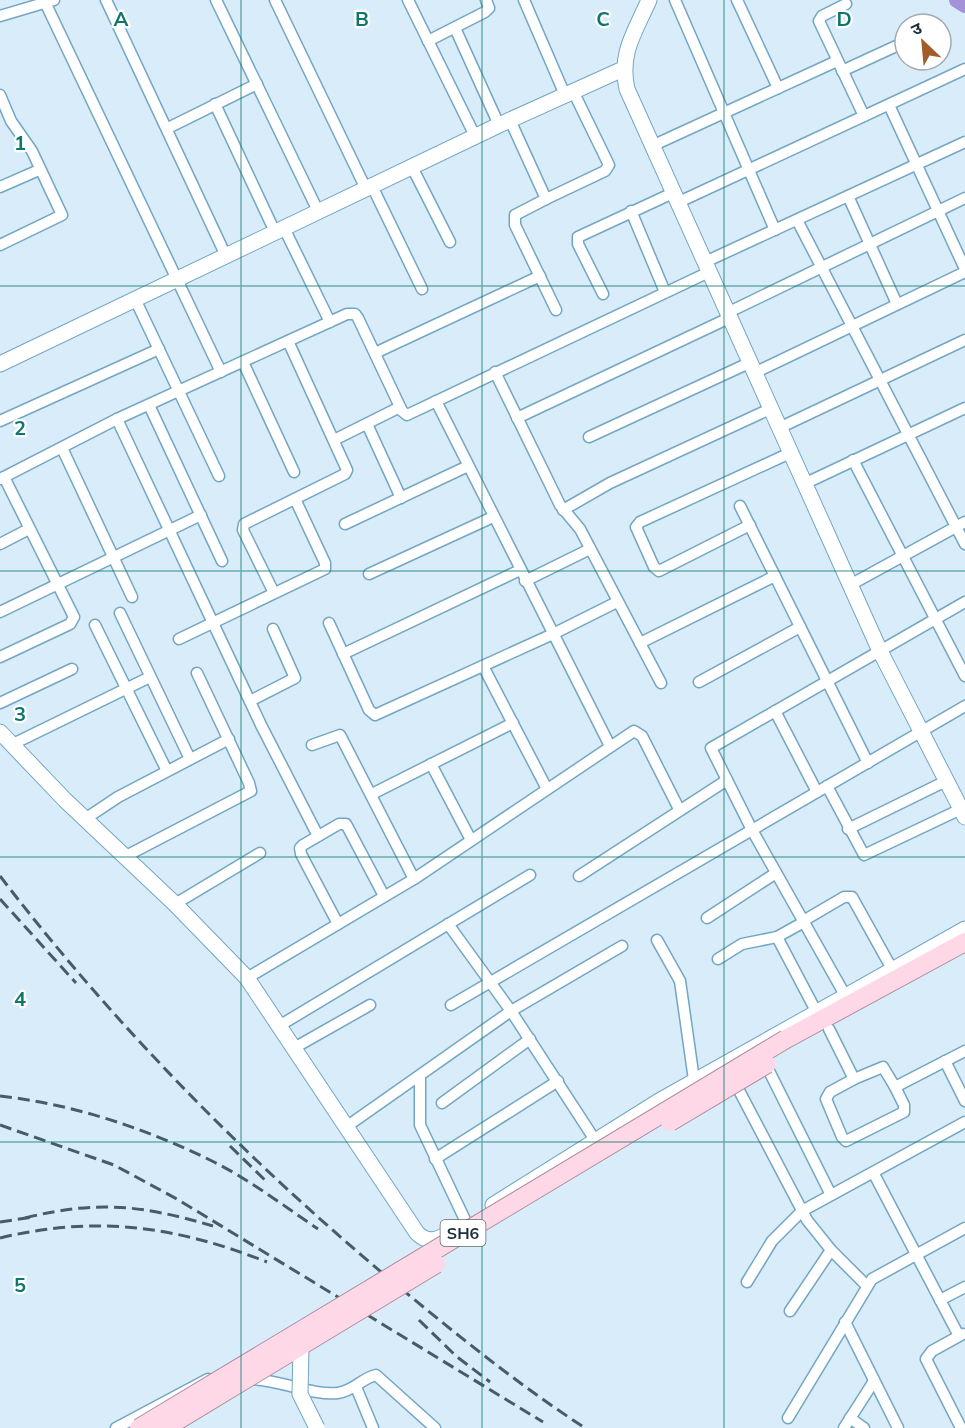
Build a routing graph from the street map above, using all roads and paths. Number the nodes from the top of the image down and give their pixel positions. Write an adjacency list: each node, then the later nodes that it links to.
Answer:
1 (106, 0): 28 (street)
2 (216, 0): 19 (street)
3 (275, 0): 37 (street)
4 (408, 0): 14 (street)
5 (486, 0): 13 (street)
6 (524, 0): 21 (street)
7 (649, 0): 17 (street)
8 (675, 0): 25 (street)
9 (737, 0): 20 (street)
10 (48, 1): 12 (street); 56 (street)
11 (846, 4): 16 (street)
12 (0, 16)
13 (455, 28): 14 (street); 27 (street)
14 (428, 41): 29 (street)
15 (893, 46): 16 (street)
16 (839, 66): 20 (street); 26 (street)
17 (623, 69): 21 (street); 31 (street)
18 (965, 69): 24 (street)
19 (257, 84): 23 (street); 42 (street)
20 (778, 88): 25 (street)
21 (569, 93): 27 (street); 41 (street)
22 (0, 95): 35 (street)
23 (215, 104): 28 (street); 46 (street)
24 (888, 105): 26 (street); 32 (street)
25 (725, 112): 31 (street); 34 (street)
26 (864, 116): 34 (street)
27 (504, 122): 29 (street); 41 (street)
28 (168, 128): 51 (street)
29 (475, 136): 33 (street)
30 (965, 142): 32 (street)
31 (654, 145): 39 (street)
32 (915, 165): 38 (street); 44 (street)
33 (412, 167): 37 (street); 48 (street)
34 (750, 169): 39 (street); 47 (street)
35 (39, 170): 36 (street); 50 (street)
36 (0, 187)
37 (369, 187): 42 (street); 57 (street)
38 (848, 196): 45 (street); 49 (street)
39 (677, 197): 43 (street); 52 (street)
40 (965, 198): 44 (street)
41 (546, 199): 55 (street)
42 (318, 211): 46 (street)
43 (631, 211): 58 (street); 59 (street)
44 (937, 212): 49 (street); 54 (street)
45 (797, 220): 47 (street); 53 (street)
46 (280, 230): 51 (street); 64 (street)
47 (775, 230): 52 (street)
48 (450, 242)
49 (870, 244): 53 (street); 61 (street)
50 (0, 245)
51 (226, 256): 56 (street)
52 (707, 267): 58 (street); 63 (street)
53 (822, 268): 63 (street); 65 (street)
54 (965, 270): 61 (street)
55 (540, 276): 62 (street); 69 (street)
56 (176, 279): 60 (street); 73 (street)
57 (422, 289)
58 (665, 292): 74 (street)
59 (603, 294)
60 (135, 299): 68 (street); 71 (street)
61 (897, 304): 65 (street)
62 (556, 310)
63 (728, 315): 72 (street); 82 (street)
64 (330, 322): 67 (street); 69 (street)
65 (852, 326): 72 (street); 75 (street)
66 (965, 340): 75 (street)
67 (288, 341): 70 (street); 89 (street)
68 (159, 349): 76 (street); 84 (street)
69 (375, 353): 79 (street)
70 (243, 362): 73 (street); 94 (street)
71 (0, 364)
72 (752, 368): 80 (street); 88 (street)
73 (221, 372): 76 (street)
74 (495, 372): 77 (street); 82 (street)
75 (880, 379): 86 (street); 87 (street)
76 (179, 391): 78 (street); 95 (street)
77 (436, 401): 79 (street); 93 (street)
78 (149, 405): 83 (street); 102 (street)
79 (400, 408): 85 (street)
80 (770, 409): 86 (street); 101 (street)
81 (964, 409): 87 (street)
82 (517, 418): 101 (street)
83 (117, 419): 90 (street); 108 (street)
84 (0, 421)
85 (367, 424): 89 (street); 98 (street)
86 (779, 428): 91 (street)
87 (909, 434): 92 (street); 105 (street)
88 (589, 437)
89 (334, 440): 99 (street)
90 (62, 448): 96 (street); 113 (street)
91 (790, 453): 97 (street); 106 (street)
92 (852, 460): 97 (street); 112 (street)
93 (468, 466): 98 (street); 103 (street)
94 (294, 472)
95 (219, 476)
96 (2, 478): 107 (street)
97 (804, 484): 119 (street)
98 (401, 498): 104 (street)
99 (295, 499): 120 (street); 120 (street)
100 (740, 506): 106 (street)
101 (563, 510): 111 (street)
102 (201, 514): 108 (street); 114 (street)
103 (493, 517): 115 (street); 116 (street)
104 (345, 524)
105 (961, 524): 110 (street); 112 (street)
106 (750, 525): 117 (street)
107 (29, 529): 109 (street); 118 (street)
108 (169, 530): 113 (street); 127 (street)
109 (0, 544)
110 (965, 544)
111 (590, 549): 116 (street); 122 (street)
112 (903, 556): 119 (street); 126 (street)
113 (112, 558): 118 (street); 121 (street)
114 (222, 561)
115 (369, 574)
116 (523, 576): 132 (street); 136 (street)
117 (775, 576): 130 (street); 134 (street)
118 (57, 584): 124 (street); 137 (street)
119 (850, 585): 135 (street)
120 (274, 593): 127 (street)
121 (132, 597)
122 (617, 602): 132 (street); 134 (street)
123 (965, 602): 126 (street)
124 (0, 612)
125 (120, 613): 142 (street)
126 (936, 619): 135 (street); 141 (street)
127 (213, 622): 133 (street); 147 (street)
128 (329, 623): 136 (street)
129 (95, 625): 146 (street)
130 (800, 627): 143 (street); 144 (street)
131 (273, 629): 147 (street)
132 (553, 634): 138 (street); 157 (street)
133 (179, 639)
134 (640, 643): 145 (street)
135 (880, 651): 143 (street); 153 (street)
136 (343, 654): 138 (street)
137 (0, 657)
138 (483, 666): 151 (street)
139 (72, 669): 148 (street)
140 (197, 673): 154 (street)
141 (965, 676)
142 (150, 677): 146 (street); 158 (street)
143 (827, 681): 150 (street); 159 (street)
144 (699, 682)
145 (661, 683)
146 (127, 688): 155 (street); 161 (street)
147 (250, 701): 173 (street)
148 (0, 703)
149 (965, 706): 153 (street)
150 (775, 711): 162 (street); 166 (street)
151 (513, 723): 160 (street); 165 (street)
152 (0, 732): 155 (street)
153 (921, 732): 159 (street); 163 (street)
154 (229, 739): 158 (street); 176 (street)
155 (11, 745): 170 (street)
156 (312, 745): 167 (street)
157 (610, 746): 165 (street); 168 (street)
158 (190, 759): 161 (street)
159 (868, 763): 164 (street)
160 (431, 764): 167 (street); 174 (street)
161 (167, 771): 170 (street)
162 (727, 780): 168 (street); 172 (street)
163 (946, 781): 169 (street); 171 (street)
164 (827, 786): 166 (street); 171 (street)
165 (547, 789): 174 (street)
166 (817, 792): 172 (street)
167 (372, 794): 180 (street)
168 (679, 809): 179 (street)
169 (963, 813): 171 (street)
170 (85, 819): 176 (street)
171 (848, 828)
172 (752, 830): 177 (street); 196 (street)
173 (318, 836): 181 (street); 185 (street)
174 (471, 840): 180 (street)
175 (260, 853): 182 (street)
176 (126, 856): 182 (street)
177 (776, 873): 183 (street); 184 (street)
178 (530, 875): 186 (street)
179 (579, 876)
180 (414, 879): 181 (street)
181 (384, 896): 185 (street)
182 (175, 904): 195 (street)
183 (707, 918)
184 (803, 921): 188 (street); 194 (street); 197 (street)
185 (338, 924): 195 (street)
186 (448, 924): 196 (street); 202 (street)
187 (965, 929): 194 (street)
188 (777, 936): 193 (street); 201 (street)
189 (657, 940): 213 (street)
190 (965, 942): 205 (main road, SH6)
191 (622, 946): 200 (street)
192 (965, 955): 203 (main road, SH6)
193 (718, 959)
194 (892, 969): 197 (street)
195 (247, 978): 202 (street)
196 (491, 982): 199 (street); 200 (street)
197 (845, 995): 201 (street)
198 (370, 1005): 207 (street)
199 (451, 1005)
200 (511, 1011): 204 (street); 211 (street)
201 (816, 1011): 206 (street)
202 (279, 1026): 207 (street)
203 (829, 1029): 205 (main road, SH6); 212 (street)
204 (530, 1039): 214 (street); 217 (street)
205 (789, 1044): 236 (main road, SH6, bridge); 242 (main road, SH6, bridge)
206 (755, 1045): 210 (street); 223 (street)
207 (294, 1048): 219 (street)
208 (965, 1051): 209 (street)
209 (945, 1061): 215 (street); 216 (street)
210 (724, 1063): 213 (street); 224 (street)
211 (420, 1076): 219 (street); 221 (street)
212 (854, 1079): 215 (street); 215 (street)
213 (694, 1080): 220 (street)
214 (558, 1082): 220 (street); 221 (street)
215 (895, 1087)
216 (965, 1101)
217 (442, 1103)
218 (965, 1122): 222 (street)
219 (346, 1127): 225 (street)
220 (595, 1140): 225 (street)
221 (435, 1159): 225 (street)
222 (874, 1174): 223 (street); 228 (street)
223 (831, 1195): 224 (street)
224 (802, 1211): 227 (street); 229 (street)
225 (466, 1222)
226 (965, 1228): 228 (street)
227 (831, 1250): 230 (street); 233 (street)
228 (916, 1255): 230 (street); 232 (street)
229 (747, 1282)
230 (867, 1286): 234 (street)
231 (965, 1287): 232 (street)
232 (940, 1300): 235 (street)
233 (790, 1311)
234 (845, 1322): 237 (street); 239 (street)
235 (962, 1335): 250 (street)
236 (301, 1347): 243 (main road, SH6, bridge); 244 (street, bridge)
237 (874, 1381): 240 (street); 249 (street)
238 (356, 1387): 241 (street); 245 (street); 246 (street)
239 (788, 1418)
240 (850, 1418): 247 (street); 248 (street)
241 (116, 1428)
242 (139, 1428)
243 (165, 1428)
244 (317, 1428)
245 (373, 1428)
246 (435, 1428)
247 (844, 1428)
248 (864, 1428)
249 (898, 1428)
250 (961, 1428)

